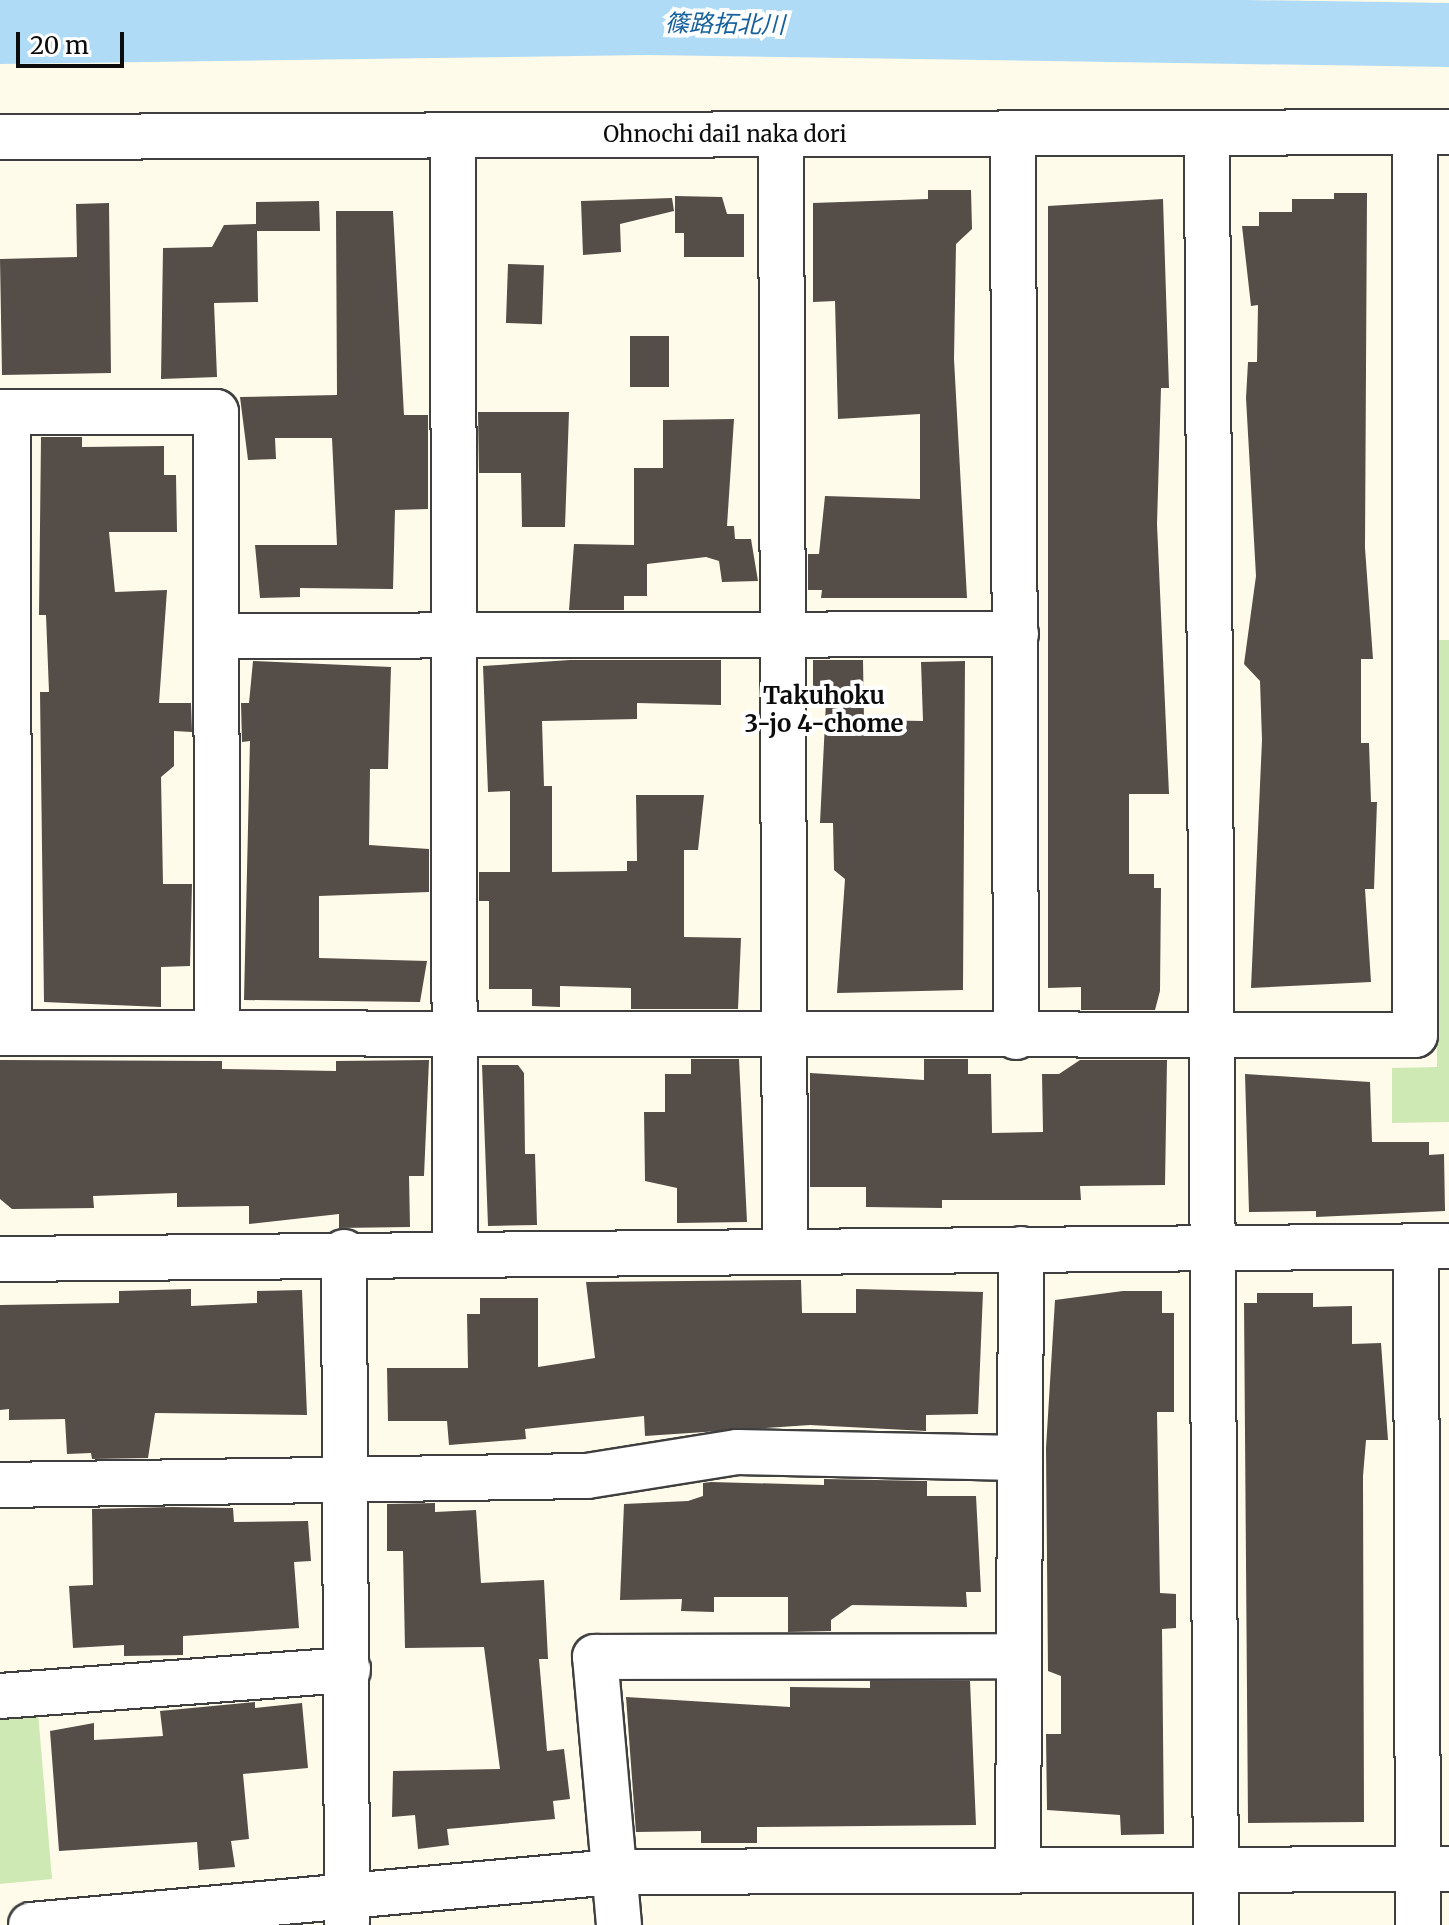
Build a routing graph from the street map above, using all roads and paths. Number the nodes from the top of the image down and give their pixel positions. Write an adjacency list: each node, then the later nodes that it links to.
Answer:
1 (1432, 132): 4 (street, Ohnochi dai1 naka dori); 7 (street)
2 (453, 135): 5 (street, Ohnochi dai1 naka dori); 6 (street, Ohnochi dai1 naka dori); 13 (street)
3 (1013, 135): 4 (street, Ohnochi dai1 naka dori); 5 (street, Ohnochi dai1 naka dori); 11 (street)
4 (1207, 135): 19 (street)
5 (781, 136): 10 (street)
6 (0, 137)
7 (1431, 380): 9 (street)
8 (4, 412): 12 (street); 17 (street)
9 (1431, 569): 19 (street)
10 (782, 634): 11 (street); 13 (street); 16 (street)
11 (1016, 634): 18 (street)
12 (218, 636): 13 (street); 14 (street)
13 (451, 636): 15 (street)
14 (217, 1029): 15 (street); 17 (street)
15 (455, 1029): 16 (street); 25 (street)
16 (785, 1029): 18 (street); 23 (street)
17 (5, 1033)
18 (1016, 1037): 19 (street)
19 (1215, 1038): 21 (street)
20 (1432, 1246): 21 (street); 28 (street)
21 (1214, 1247): 22 (street); 37 (street)
22 (1021, 1249): 23 (street); 27 (street)
23 (785, 1251): 25 (street)
24 (344, 1252): 25 (street); 26 (street); 29 (street)
25 (455, 1252)
26 (0, 1259)
27 (1018, 1458): 29 (street); 32 (street)
28 (1434, 1461): 31 (street)
29 (345, 1478): 30 (street); 33 (street)
30 (0, 1485)
31 (1433, 1653): 35 (street)
32 (1015, 1656): 36 (street); 38 (street)
33 (348, 1670): 34 (street); 39 (street)
34 (0, 1696)
35 (1434, 1869): 37 (street); 43 (street)
36 (1018, 1870): 37 (street); 38 (street)
37 (1216, 1870): 42 (street)
38 (612, 1872): 39 (street); 41 (street)
39 (347, 1910): 40 (street)
40 (31, 1925)
41 (619, 1925)
42 (1216, 1925)
43 (1418, 1925)

